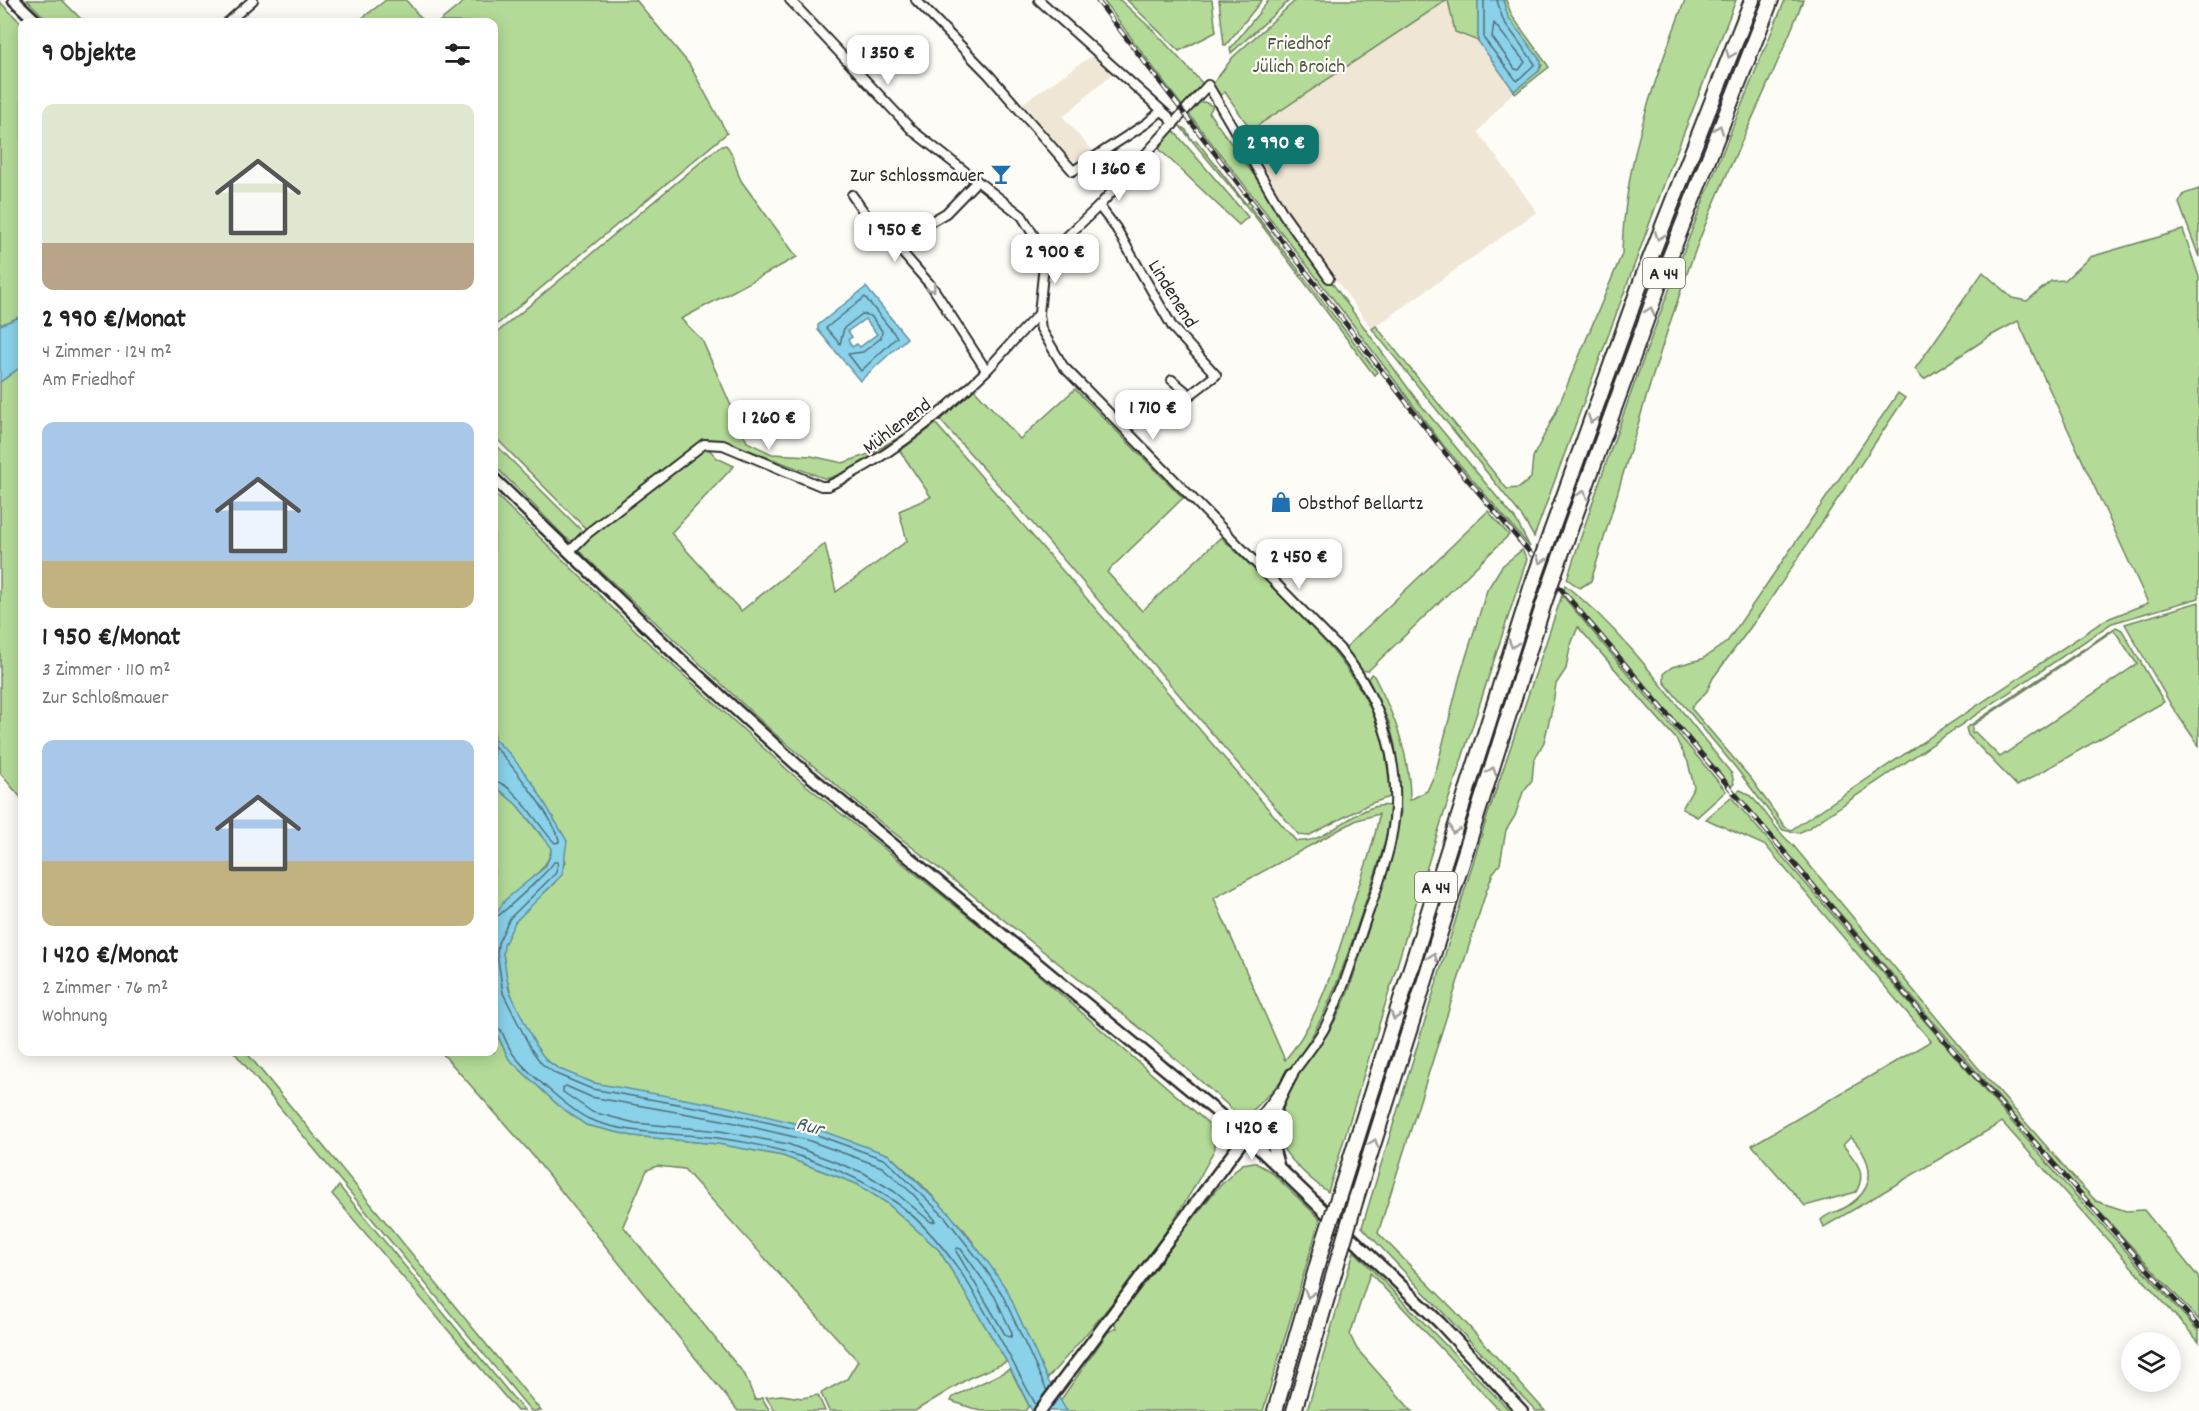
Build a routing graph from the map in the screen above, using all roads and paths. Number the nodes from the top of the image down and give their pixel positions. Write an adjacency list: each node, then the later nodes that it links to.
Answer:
1 (14, 0): 8 (main road)
2 (253, 0): 9 (street)
3 (790, 0): 12 (street)
4 (916, 0): 10 (street)
5 (1039, 0): 10 (street)
6 (1752, 0): 27 (highway, A 44, one-way to 27, bridge)
7 (1772, 0): 28 (highway, A 44, one-way to 7, bridge)
8 (33, 18)
9 (233, 18)
10 (1161, 111): 11 (street)
11 (1173, 125): 14 (street); 17 (street)
12 (977, 181): 15 (street); 16 (street)
13 (852, 195): 15 (street)
14 (1099, 206): 16 (street); 20 (street, Lindenend)
15 (894, 243): 19 (street, one-way to 19)
16 (1045, 254): 18 (street)
17 (1329, 278)
18 (1039, 314): 19 (street, Mühlenend); 23 (street)
19 (986, 370): 22 (street, Mühlenend)
20 (1172, 380)
21 (498, 483): 22 (main road)
22 (569, 552): 24 (main road)
23 (1292, 1074): 24 (street); 25 (main road)
24 (1246, 1136): 25 (main road); 26 (main road)
25 (1278, 1166): 29 (main road)
26 (1040, 1411)
27 (1275, 1411)
28 (1294, 1411)
29 (1521, 1411)

